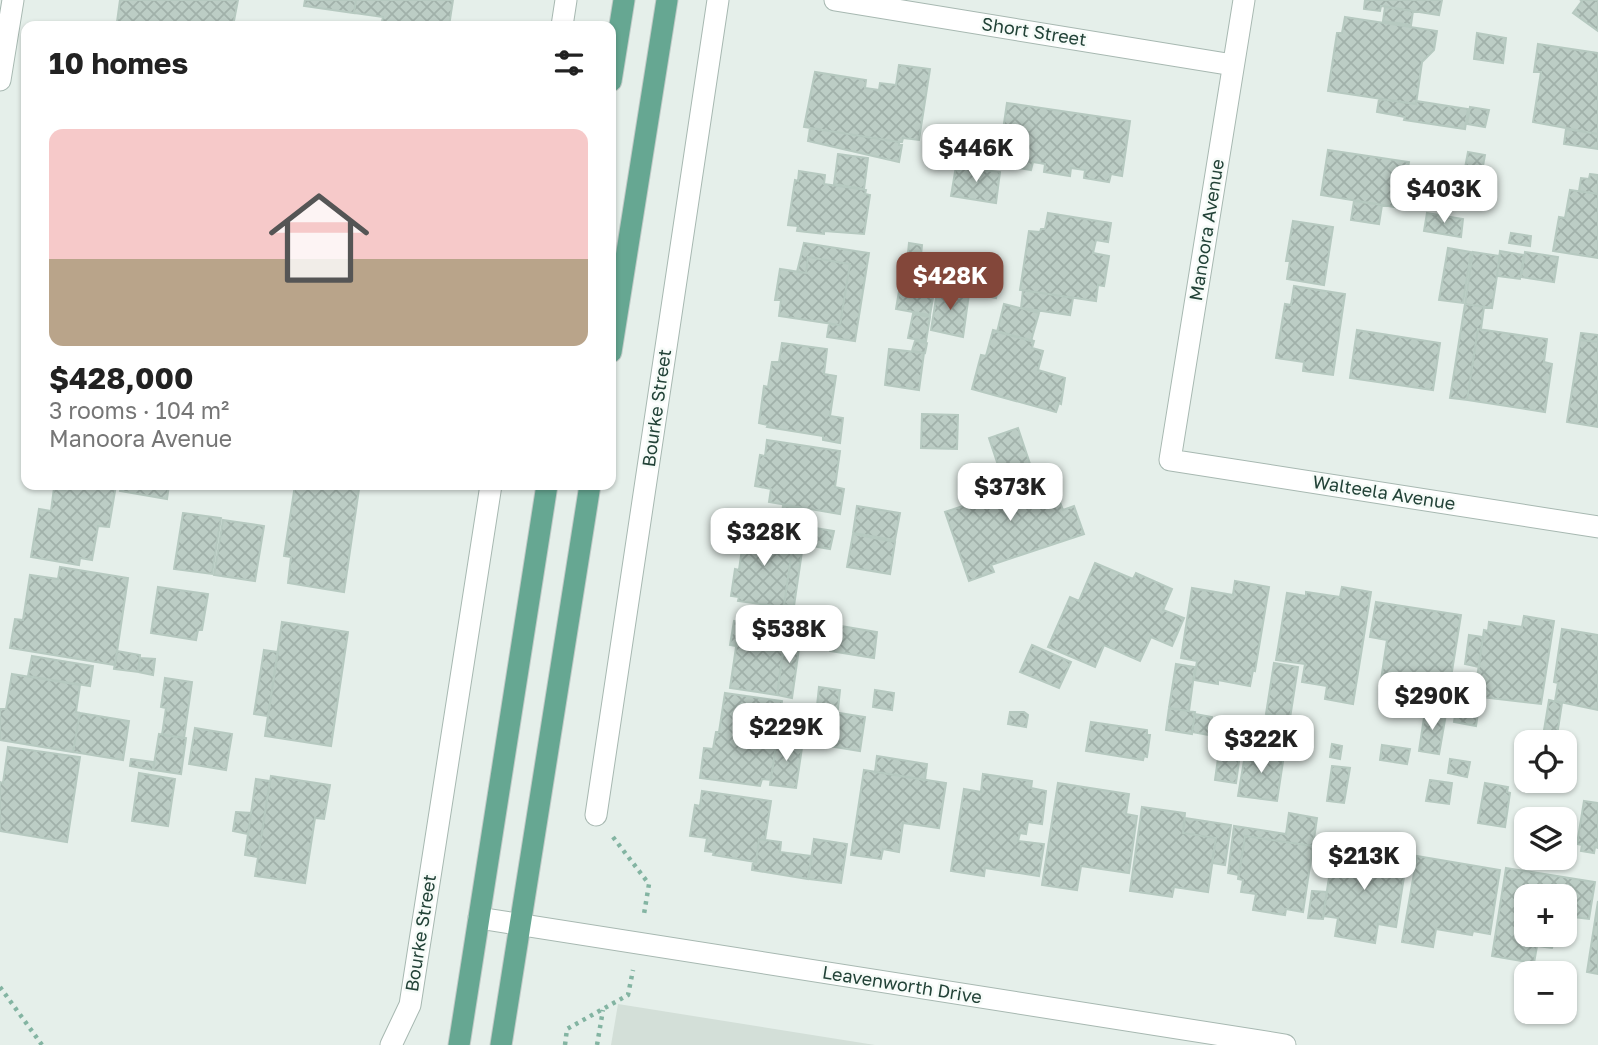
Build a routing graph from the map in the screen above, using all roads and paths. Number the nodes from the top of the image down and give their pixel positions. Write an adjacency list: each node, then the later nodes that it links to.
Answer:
1 (13, 0): 11 (street)
2 (566, 0): 8 (street)
3 (624, 0): 9 (main road)
4 (667, 0): 12 (main road)
5 (718, 0): 18 (street, Bourke Street)
6 (835, 0): 10 (street, Short Street)
7 (1244, 0): 10 (street, Manoora Avenue)
8 (563, 21)
9 (616, 50)
10 (1233, 65): 13 (street, Manoora Avenue)
11 (0, 79)
12 (616, 321)
13 (1170, 460): 17 (street, Walteela Avenue)
14 (490, 490): 26 (street, Bourke Street)
15 (546, 490): 20 (main road)
16 (589, 490): 21 (main road)
17 (1598, 527)
18 (596, 815): 19 (path)
19 (649, 884)
20 (479, 918): 21 (street, Leavenworth Drive); 27 (main road)
21 (520, 925): 28 (main road); 31 (street, Leavenworth Drive)
22 (0, 987): 25 (path)
23 (628, 995): 24 (path)
24 (603, 1009): 29 (path); 30 (path)
25 (42, 1045)
26 (391, 1045)
27 (459, 1045)
28 (500, 1045)
29 (565, 1045)
30 (597, 1045)
31 (1285, 1045)

